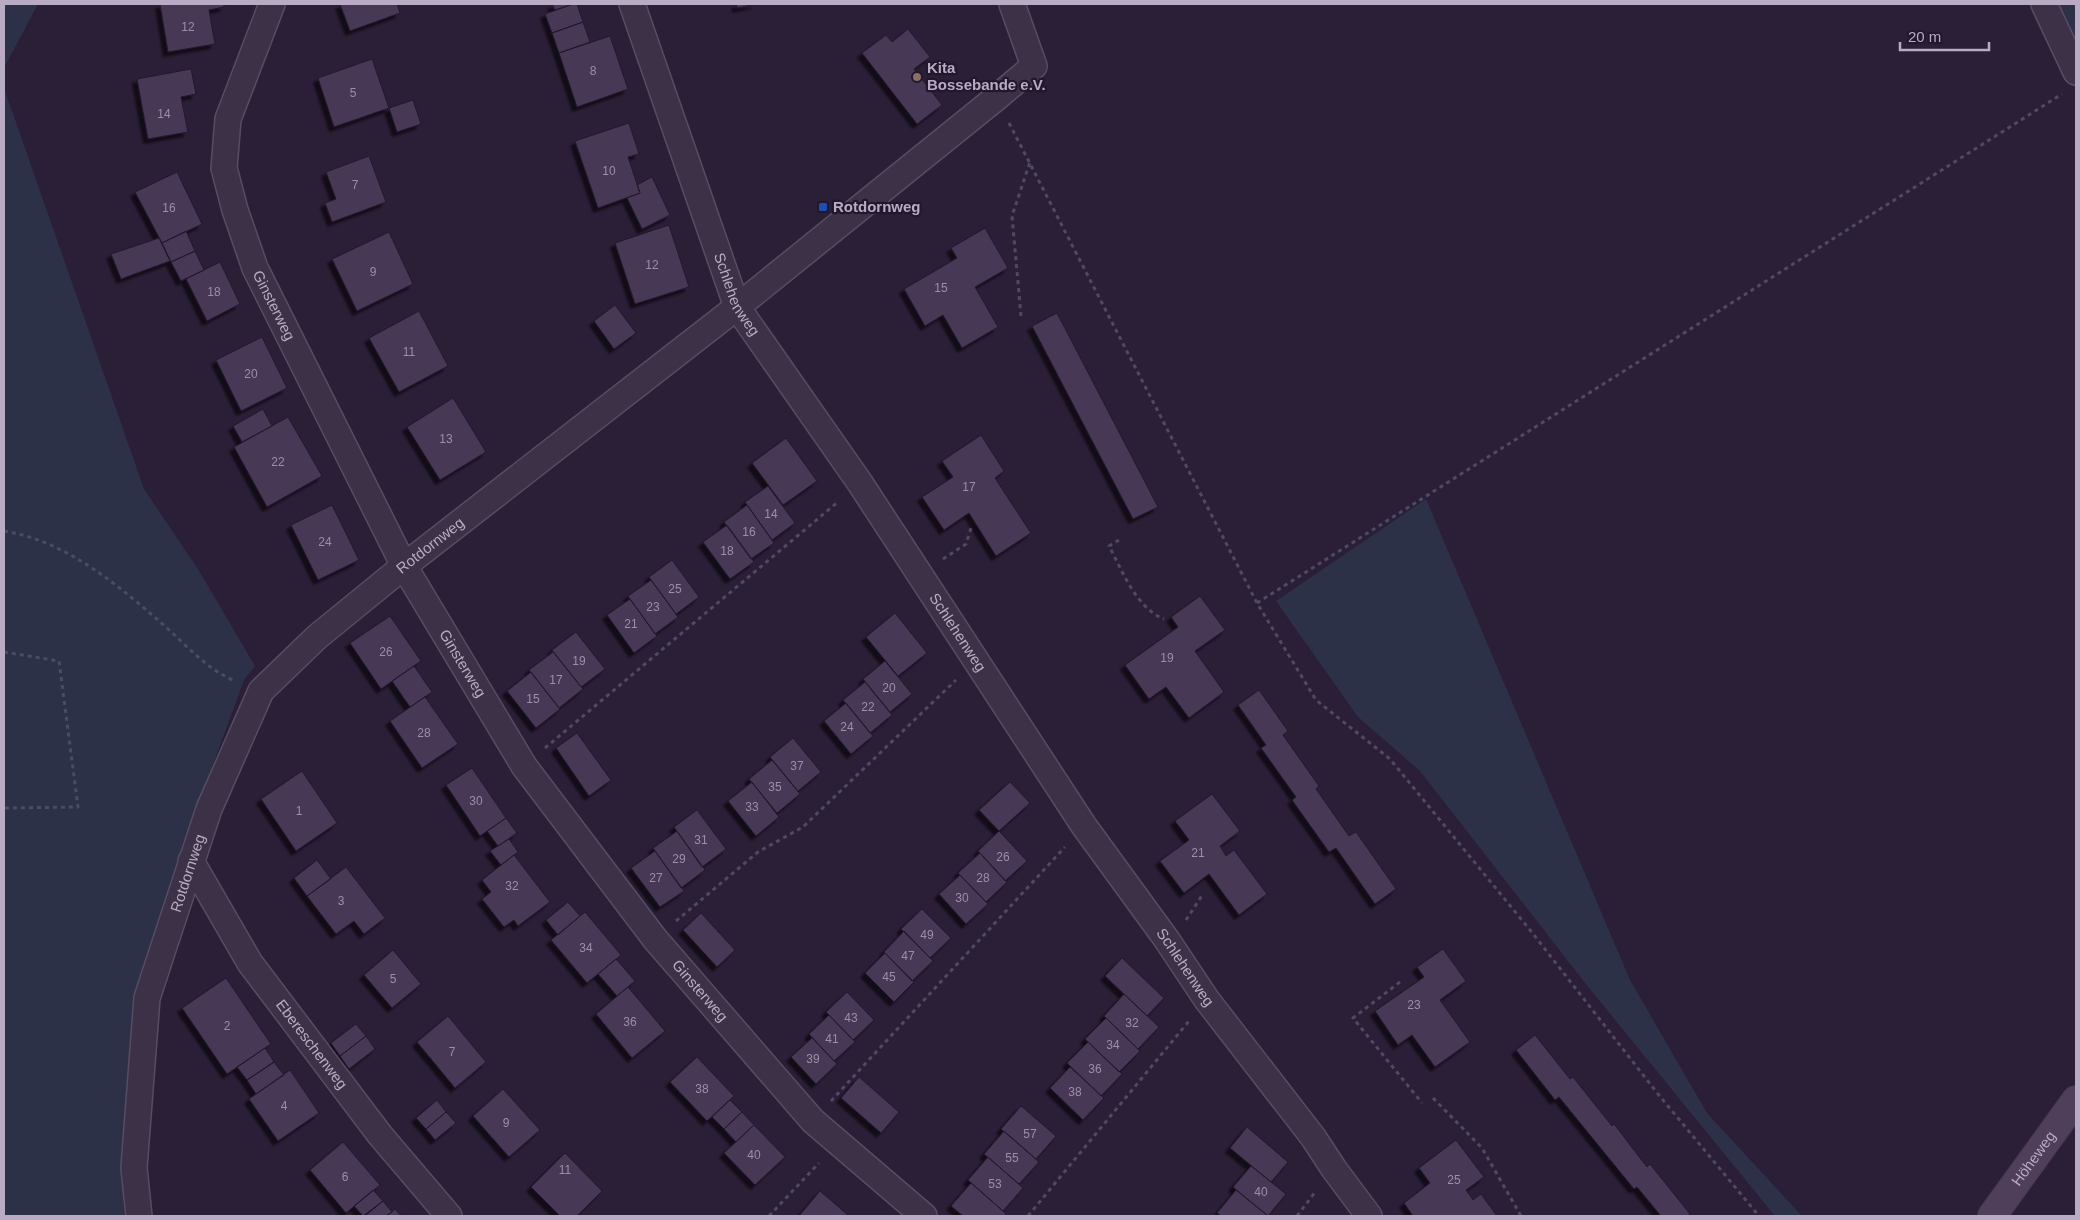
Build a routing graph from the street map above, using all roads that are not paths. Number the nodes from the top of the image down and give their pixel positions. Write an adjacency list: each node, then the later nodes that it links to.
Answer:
1 (272, 4): 7 (street, Ginsterweg)
2 (632, 4): 6 (street, Schlehenweg)
3 (1012, 4): 6 (street, Rotdornweg)
4 (2044, 4): 5 (street)
5 (2072, 81)
6 (737, 307): 7 (street, Rotdornweg); 13 (street, Schlehenweg)
7 (404, 566): 8 (street, Rotdornweg); 12 (street, Ginsterweg)
8 (191, 861): 10 (street, Rotdornweg); 11 (street, Ebereschenweg)
9 (2076, 1100): 14 (street, Höheweg)
10 (138, 1216)
11 (449, 1216)
12 (924, 1216)
13 (1369, 1216)
14 (1992, 1216)

